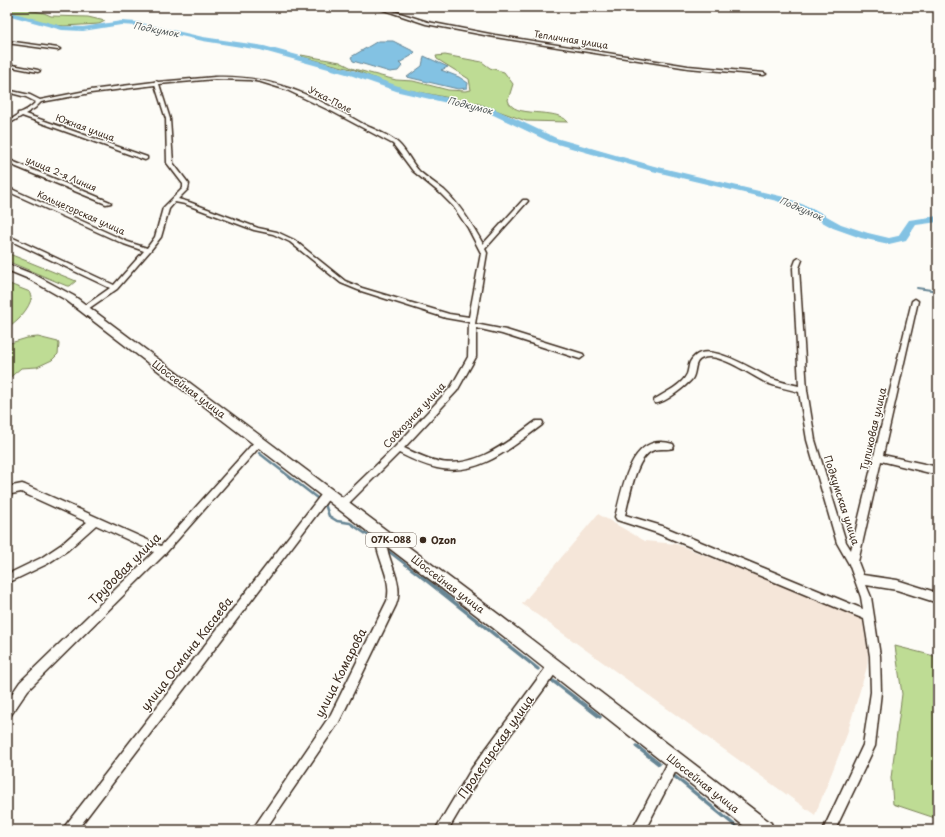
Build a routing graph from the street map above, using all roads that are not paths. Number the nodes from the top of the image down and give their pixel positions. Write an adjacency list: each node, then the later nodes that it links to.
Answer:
1 (377, 7): 6 (street, Тепличная улица)
2 (7, 42): 3 (street)
3 (58, 49)
4 (7, 65): 5 (street)
5 (38, 70)
6 (764, 74)
7 (156, 82): 9 (street, Утка-Поле); 15 (street); 19 (street, Утка-Поле)
8 (7, 91): 9 (street)
9 (39, 101): 10 (street)
10 (20, 114): 11 (street); 12 (street, Южная улица)
11 (7, 124)
12 (145, 158)
13 (7, 161): 17 (street, улица 2-я Линия)
14 (7, 189): 20 (street, Кольцегорская улица)
15 (174, 200): 20 (street); 26 (street)
16 (525, 201): 19 (street)
17 (108, 203)
18 (7, 237): 23 (street)
19 (482, 249): 26 (street)
20 (148, 250): 23 (street)
21 (799, 260): 28 (street, Подкумская улица)
22 (7, 267): 25 (main road, Шоссейная улица / 07К-088)
23 (115, 288): 25 (street)
24 (915, 301): 34 (street, Тупиковая улица)
25 (85, 309): 31 (main road, Шоссейная улица / 07К-088)
26 (471, 323): 27 (street); 33 (street, Совхозная улица)
27 (580, 356)
28 (803, 390): 29 (street); 42 (street, Подкумская улица)
29 (658, 401)
30 (539, 423): 33 (street)
31 (259, 442): 37 (main road, Шоссейная улица / 07К-088); 41 (street, Трудовая улица)
32 (670, 446): 46 (street)
33 (398, 449): 38 (street, Совхозная улица)
34 (878, 457): 35 (street); 42 (street, Тупиковая улица)
35 (938, 471)
36 (7, 491): 39 (street)
37 (327, 494): 38 (main road, Шоссейная улица / 07К-088); 50 (street, улица Османа Касаева)
38 (342, 504): 40 (main road, Шоссейная улица / 07К-088)
39 (94, 521): 41 (street); 43 (street)
40 (389, 539): 47 (main road, Шоссейная улица / 07К-088); 51 (street, улица Комарова)
41 (162, 551): 48 (street, Трудовая улица)
42 (853, 562): 44 (street, Подкумская улица)
43 (11, 577)
44 (860, 579): 45 (street); 46 (street, Подкумская улица)
45 (938, 598)
46 (869, 616): 55 (street, Подкумская улица)
47 (554, 666): 49 (main road, Шоссейная улица / 07К-088); 52 (street, Пролетарская улица)
48 (7, 710)
49 (675, 762): 53 (street); 54 (main road, Шоссейная улица / 07К-088)
50 (69, 830)
51 (258, 830)
52 (441, 830)
53 (638, 830)
54 (764, 830)
55 (829, 830)

